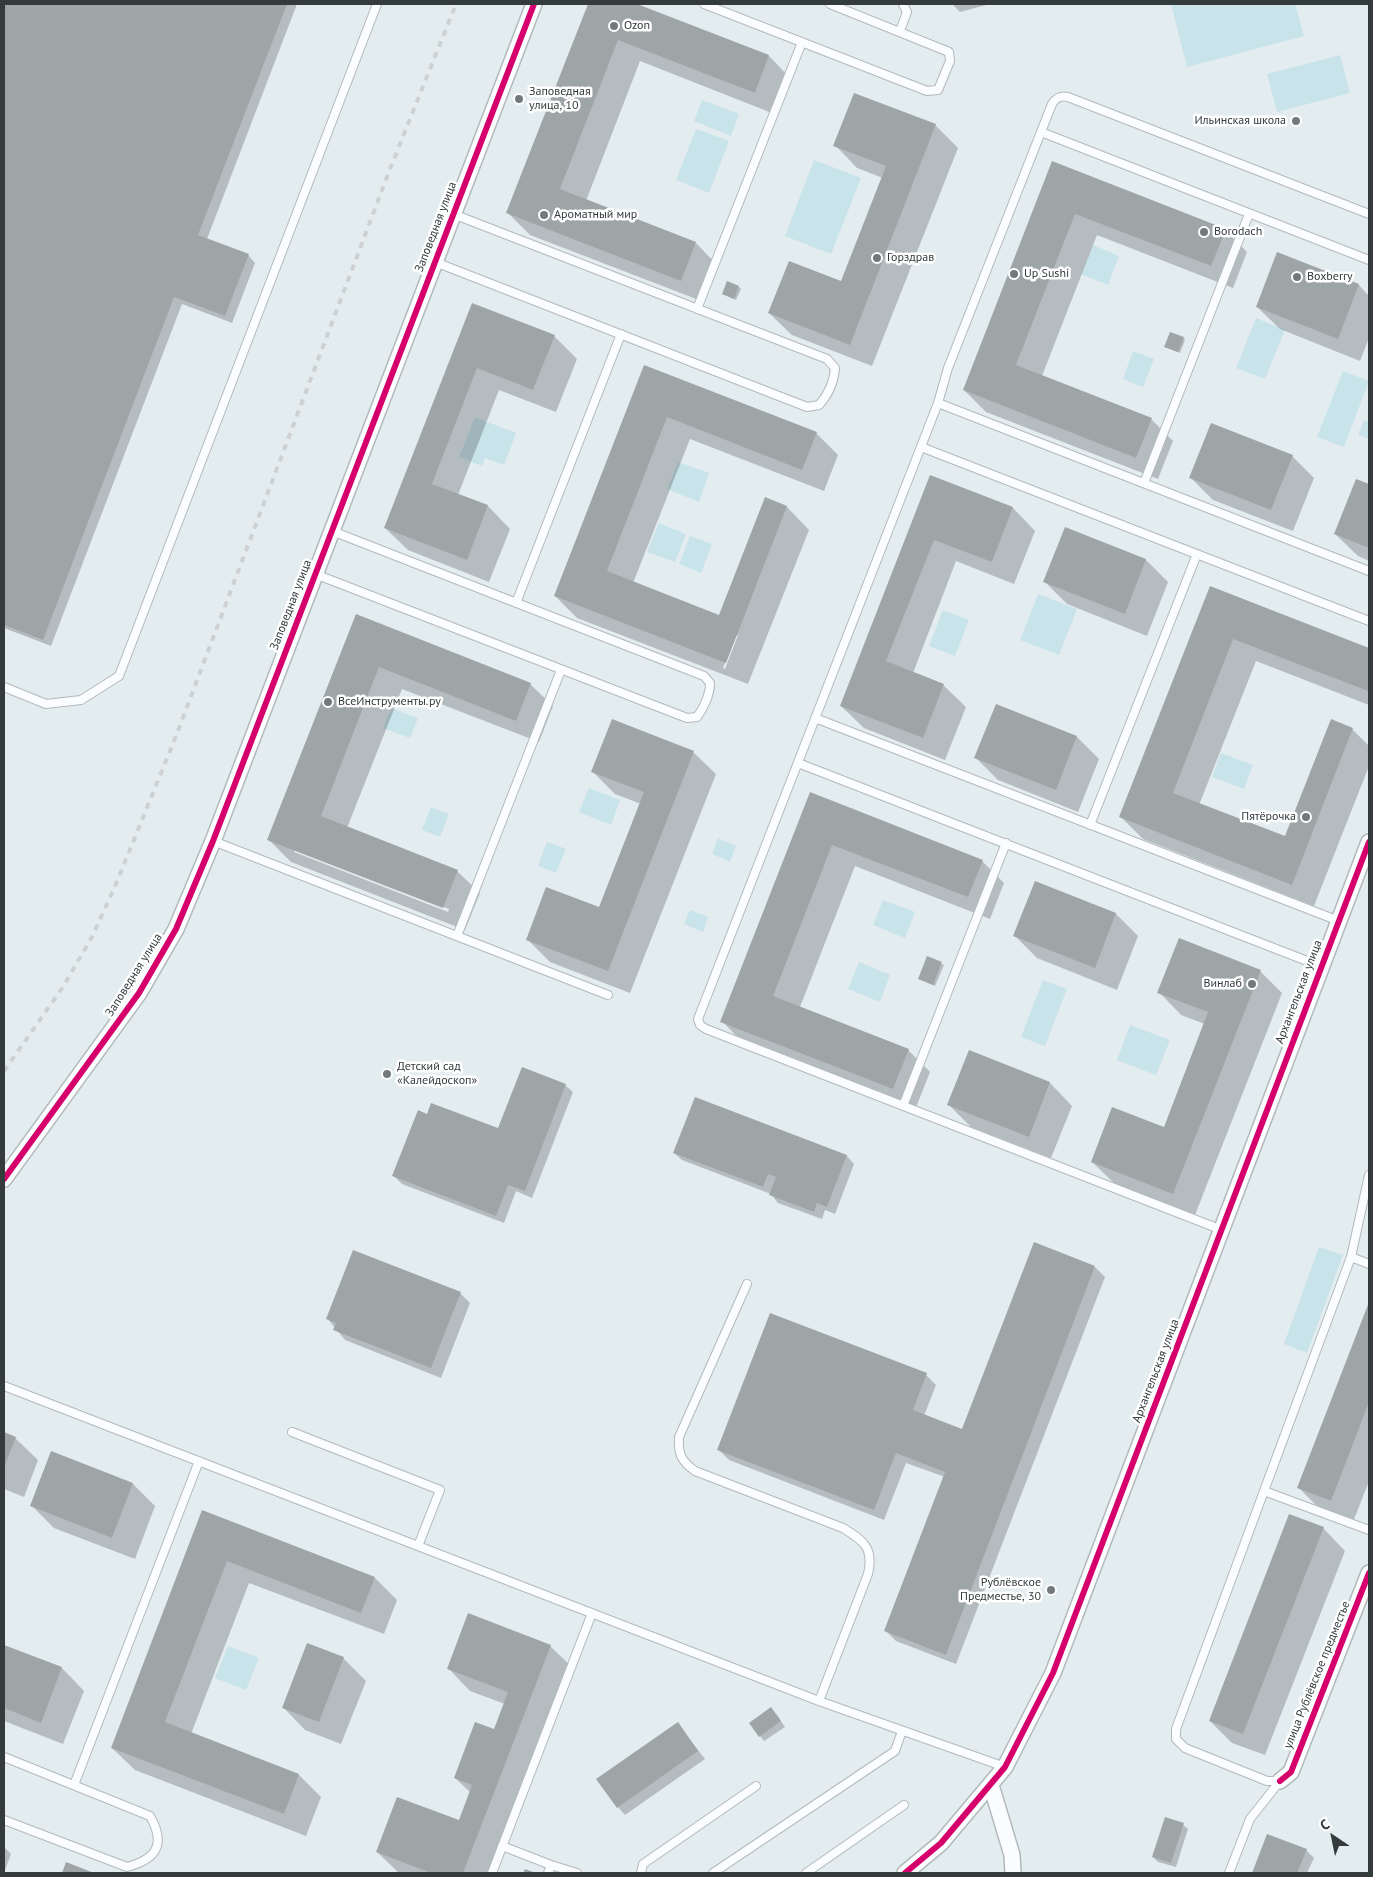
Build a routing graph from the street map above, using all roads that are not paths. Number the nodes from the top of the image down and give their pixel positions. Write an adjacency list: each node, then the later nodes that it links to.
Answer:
1 (377, 4): 26 (lane)
2 (534, 4): 9 (street, Заповедная улица)
3 (704, 4): 7 (lane)
4 (830, 4): 6 (lane)
5 (903, 4): 6 (lane)
6 (900, 31): 7 (lane)
7 (802, 42): 14 (lane)
8 (1041, 132): 10 (lane); 11 (lane); 16 (lane)
9 (453, 214): 13 (street, Заповедная улица); 14 (lane)
10 (1249, 214): 12 (lane); 18 (lane)
11 (1369, 214)
12 (1369, 260)
13 (435, 262): 15 (lane); 19 (street, Заповедная улица)
14 (697, 308): 15 (lane)
15 (621, 334): 23 (lane)
16 (938, 403): 17 (lane); 18 (lane)
17 (921, 447): 20 (lane); 27 (lane)
18 (1144, 483): 21 (lane)
19 (332, 531): 22 (street, Заповедная улица); 23 (lane)
20 (1197, 554): 24 (lane); 29 (lane)
21 (1369, 571)
22 (315, 574): 25 (lane); 30 (street, Заповедная улица)
23 (516, 603): 25 (lane)
24 (1369, 621)
25 (561, 670): 34 (lane)
26 (4, 687)
27 (815, 718): 28 (lane); 29 (lane)
28 (798, 763): 32 (lane); 37 (lane)
29 (1090, 825): 33 (lane)
30 (213, 841): 34 (lane); 39 (street, Заповедная улица)
31 (1369, 842): 33 (street, Архангельская улица)
32 (1006, 843): 35 (lane); 37 (lane)
33 (1339, 921): 35 (street, Архангельская улица)
34 (457, 936): 36 (lane)
35 (1320, 966): 40 (street, Архангельская улица)
36 (608, 995)
37 (903, 1106): 40 (lane)
38 (1369, 1175): 41 (lane)
39 (4, 1179)
40 (1222, 1230): 55 (street, Архангельская улица)
41 (1350, 1257): 42 (lane); 47 (lane)
42 (1369, 1264)
43 (747, 1284): 52 (lane)
44 (4, 1386): 46 (lane)
45 (292, 1432): 49 (lane)
46 (199, 1461): 49 (lane); 57 (lane)
47 (1264, 1491): 48 (lane); 56 (lane)
48 (1369, 1530)
49 (418, 1546): 51 (lane)
50 (1369, 1573): 56 (street, улица Рублёвское предместье)
51 (592, 1613): 52 (lane); 62 (lane)
52 (819, 1701): 53 (lane)
53 (902, 1731): 55 (lane); 68 (lane)
54 (4, 1757): 57 (lane)
55 (1005, 1767): 58 (street, Архангельская улица)
56 (1280, 1781): 72 (lane)
57 (74, 1785): 61 (lane)
58 (991, 1785): 70 (street, Архангельская улица); 71 (street)
59 (756, 1786): 67 (lane)
60 (904, 1805): 69 (lane)
61 (4, 1820)
62 (502, 1846): 63 (lane); 64 (lane)
63 (551, 1865): 65 (lane); 66 (lane)
64 (492, 1873)
65 (548, 1873)
66 (577, 1873)
67 (641, 1873)
68 (713, 1873)
69 (806, 1873)
70 (905, 1873)
71 (1013, 1873)
72 (1229, 1873)

